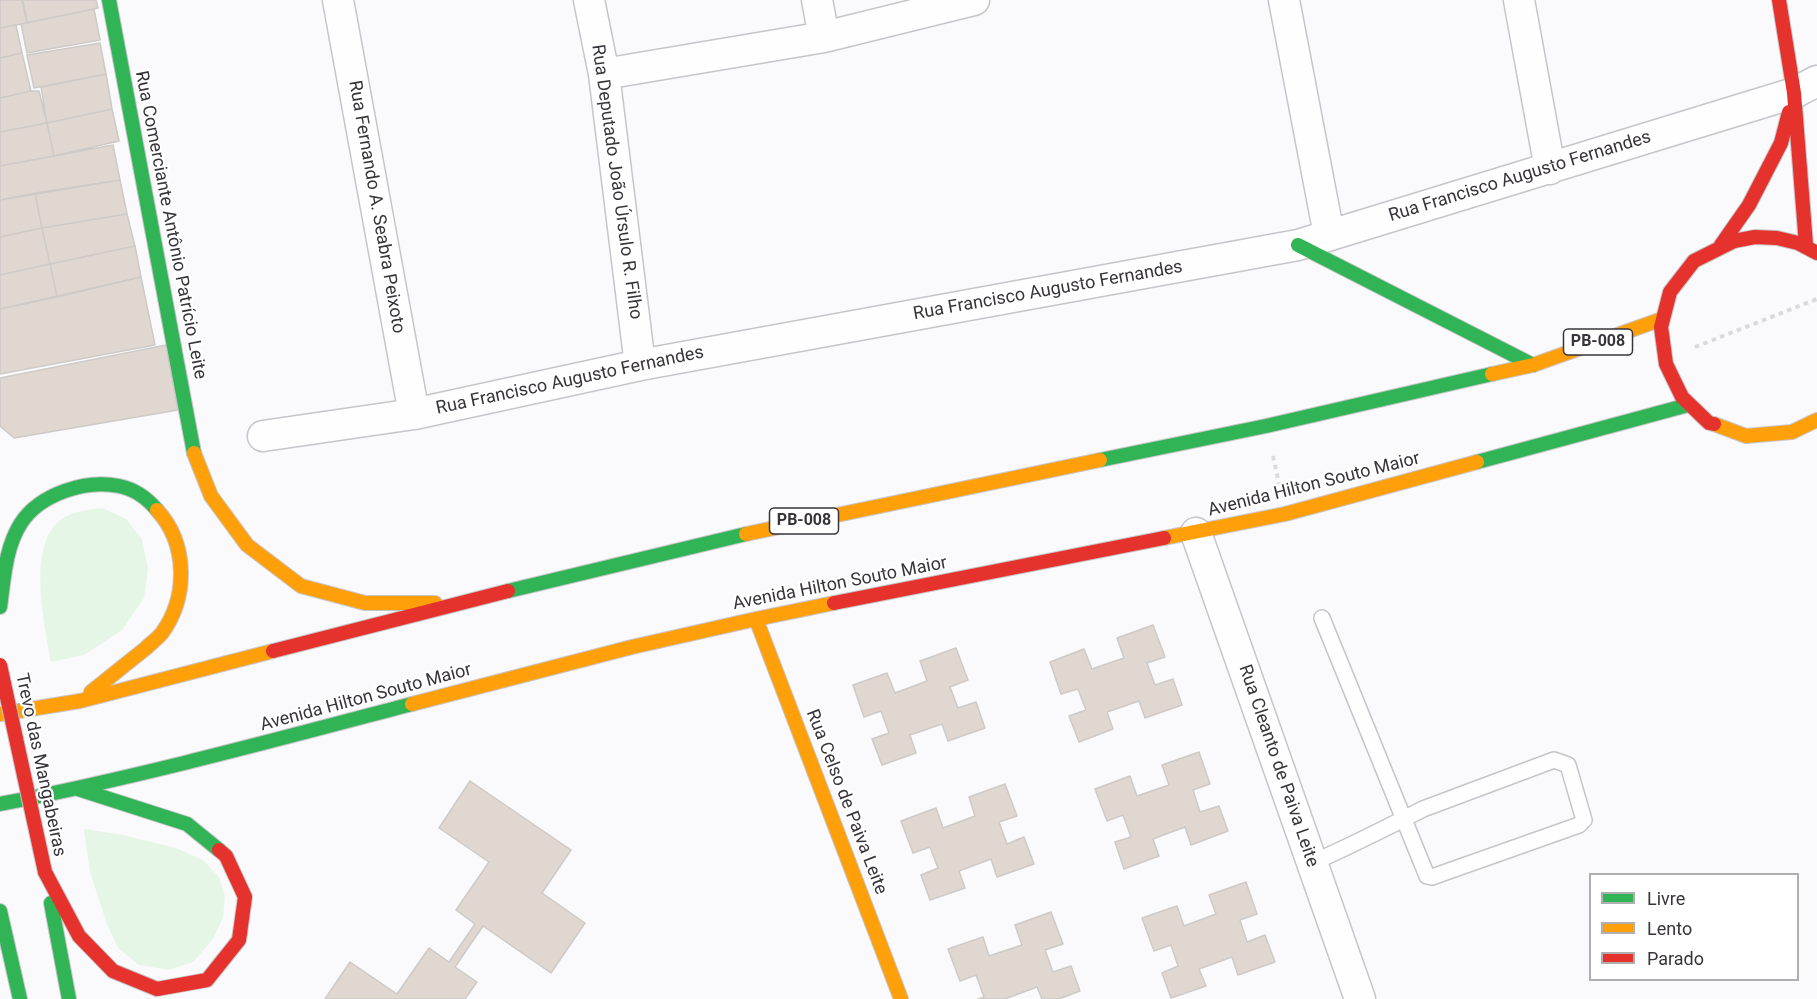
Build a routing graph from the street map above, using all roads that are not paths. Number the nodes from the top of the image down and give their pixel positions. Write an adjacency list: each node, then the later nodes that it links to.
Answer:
1 (109, 0): 25 (main road, Rua Comerciante Antônio Patrício Leite)
2 (338, 0): 21 (street, Rua Fernando A. Seabra Peixoto)
3 (589, 0): 10 (street, Rua Deputado João Úrsulo R. Filho)
4 (817, 0): 9 (street)
5 (974, 0): 9 (street)
6 (1284, 0): 13 (street)
7 (1519, 0): 12 (street)
8 (1779, 0): 11 (main road)
9 (824, 37): 10 (street)
10 (604, 74): 18 (street, Rua Deputado João Úrsulo R. Filho)
11 (1806, 87): 12 (street, Rua Francisco Augusto Fernandes); 14 (main road); 16 (main road)
12 (1550, 169): 13 (street, Rua Francisco Augusto Fernandes)
13 (1329, 235): 15 (street, Rua Francisco Augusto Fernandes)
14 (1721, 244): 16 (main road); 17 (main road)
15 (1298, 245): 18 (street, Rua Francisco Augusto Fernandes); 19 (main road)
16 (1811, 249)
17 (1662, 319): 19 (main road, PB-008); 20 (main road)
18 (640, 365): 21 (street, Rua Francisco Augusto Fernandes)
19 (1533, 365): 25 (main road, PB-008)
20 (1688, 405): 22 (main road); 24 (main road, Avenida Hilton Souto Maior)
21 (414, 414): 23 (street, Rua Francisco Augusto Fernandes)
22 (1817, 420)
23 (263, 436)
24 (1196, 533): 28 (main road, Avenida Hilton Souto Maior); 35 (street, Rua Cleanto de Paiva Leite)
25 (456, 603): 30 (main road, PB-008)
26 (0, 607): 30 (main road)
27 (1322, 618): 34 (lane)
28 (756, 619): 32 (main road, Avenida Hilton Souto Maior); 40 (main road, Rua Celso de Paiva Leite)
29 (0, 665): 36 (main road, Trevo das Mangabeiras, bridge)
30 (80, 701): 31 (main road, PB-008)
31 (0, 714)
32 (78, 789): 33 (main road, Avenida Hilton Souto Maior); 36 (main road)
33 (0, 804)
34 (1402, 820): 34 (lane); 35 (lane)
35 (1312, 863): 41 (street, Rua Cleanto de Paiva Leite)
36 (45, 872): 39 (main road)
37 (0, 911): 38 (main road)
38 (20, 999)
39 (69, 999)
40 (901, 999)
41 (1360, 999)

